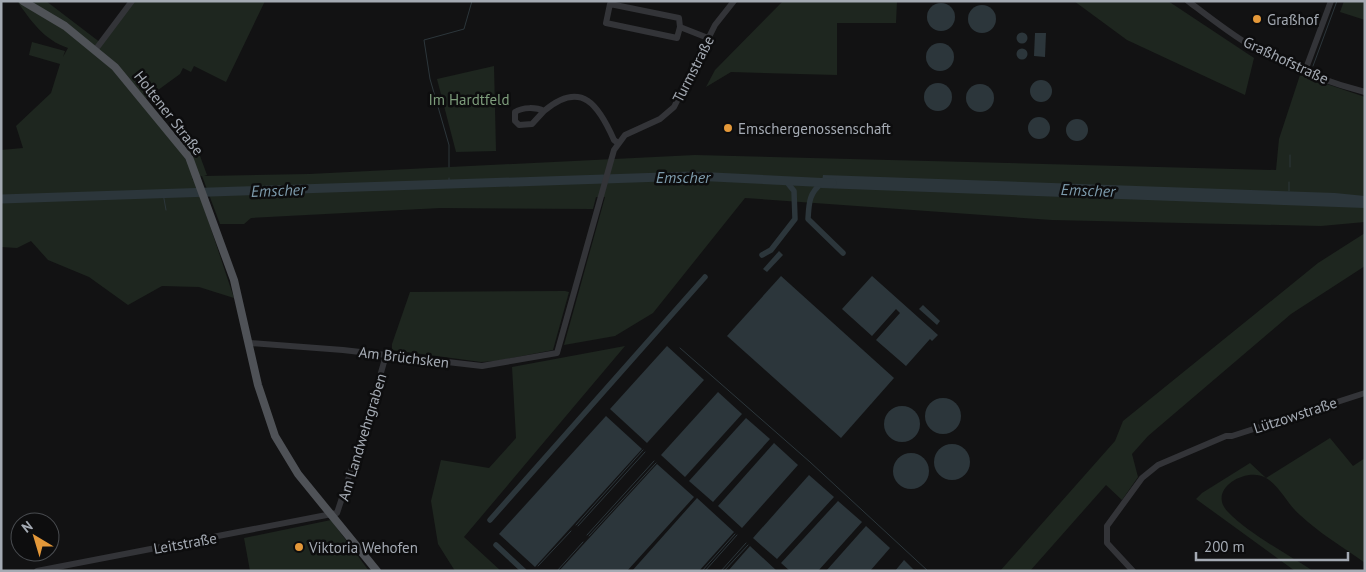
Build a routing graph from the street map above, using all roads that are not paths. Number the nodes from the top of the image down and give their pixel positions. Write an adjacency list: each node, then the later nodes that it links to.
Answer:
1 (23, 1): 8 (main road, Holtener Straße)
2 (132, 1): 8 (street)
3 (734, 1): 7 (street, Turmstraße)
4 (1188, 1): 9 (street, Graßhofstraße)
5 (1331, 1): 9 (street)
6 (680, 27): 6 (street); 7 (street)
7 (708, 38): 12 (street, Turmstraße)
8 (96, 49): 13 (main road, Holtener Straße)
9 (1305, 71): 10 (street, Graßhofstraße)
10 (1365, 92)
11 (544, 111): 12 (street)
12 (618, 143): 14 (street, Am Brüchsken)
13 (250, 343): 14 (street, Am Brüchsken); 16 (main road, Holtener Straße)
14 (386, 355): 16 (street, Am Landwehrgraben)
15 (1365, 392): 19 (street, Lützowstraße)
16 (333, 515): 17 (street, Leitstraße); 18 (main road, Holtener Straße)
17 (37, 571)
18 (377, 571)
19 (1133, 571)

